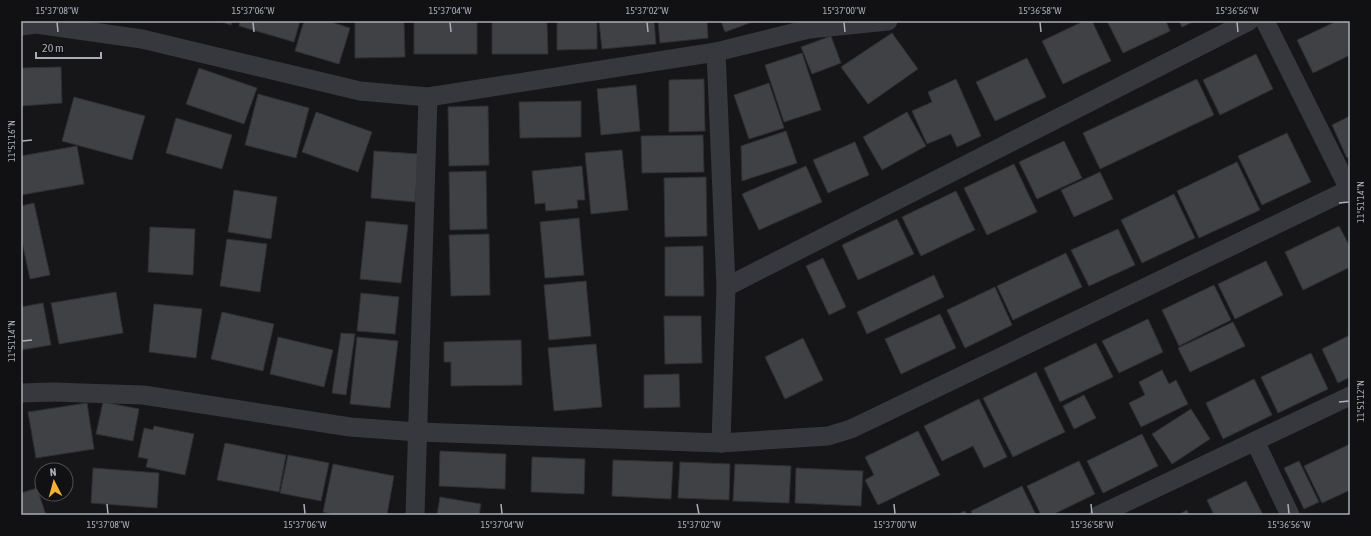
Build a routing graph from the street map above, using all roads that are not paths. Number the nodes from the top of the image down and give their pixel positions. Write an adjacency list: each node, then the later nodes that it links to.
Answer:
1 (888, 21): 5 (street)
2 (1249, 21): 8 (street)
3 (1266, 21): 7 (street)
4 (21, 26): 6 (street)
5 (716, 52): 6 (street); 8 (street)
6 (428, 98): 11 (street)
7 (1350, 189): 13 (street)
8 (726, 287): 13 (street)
9 (21, 393): 11 (street)
10 (1350, 396): 12 (street)
11 (418, 432): 13 (street); 14 (street)
12 (1255, 441): 15 (street); 16 (street)
13 (721, 443)
14 (415, 515)
15 (1099, 515)
16 (1290, 515)

